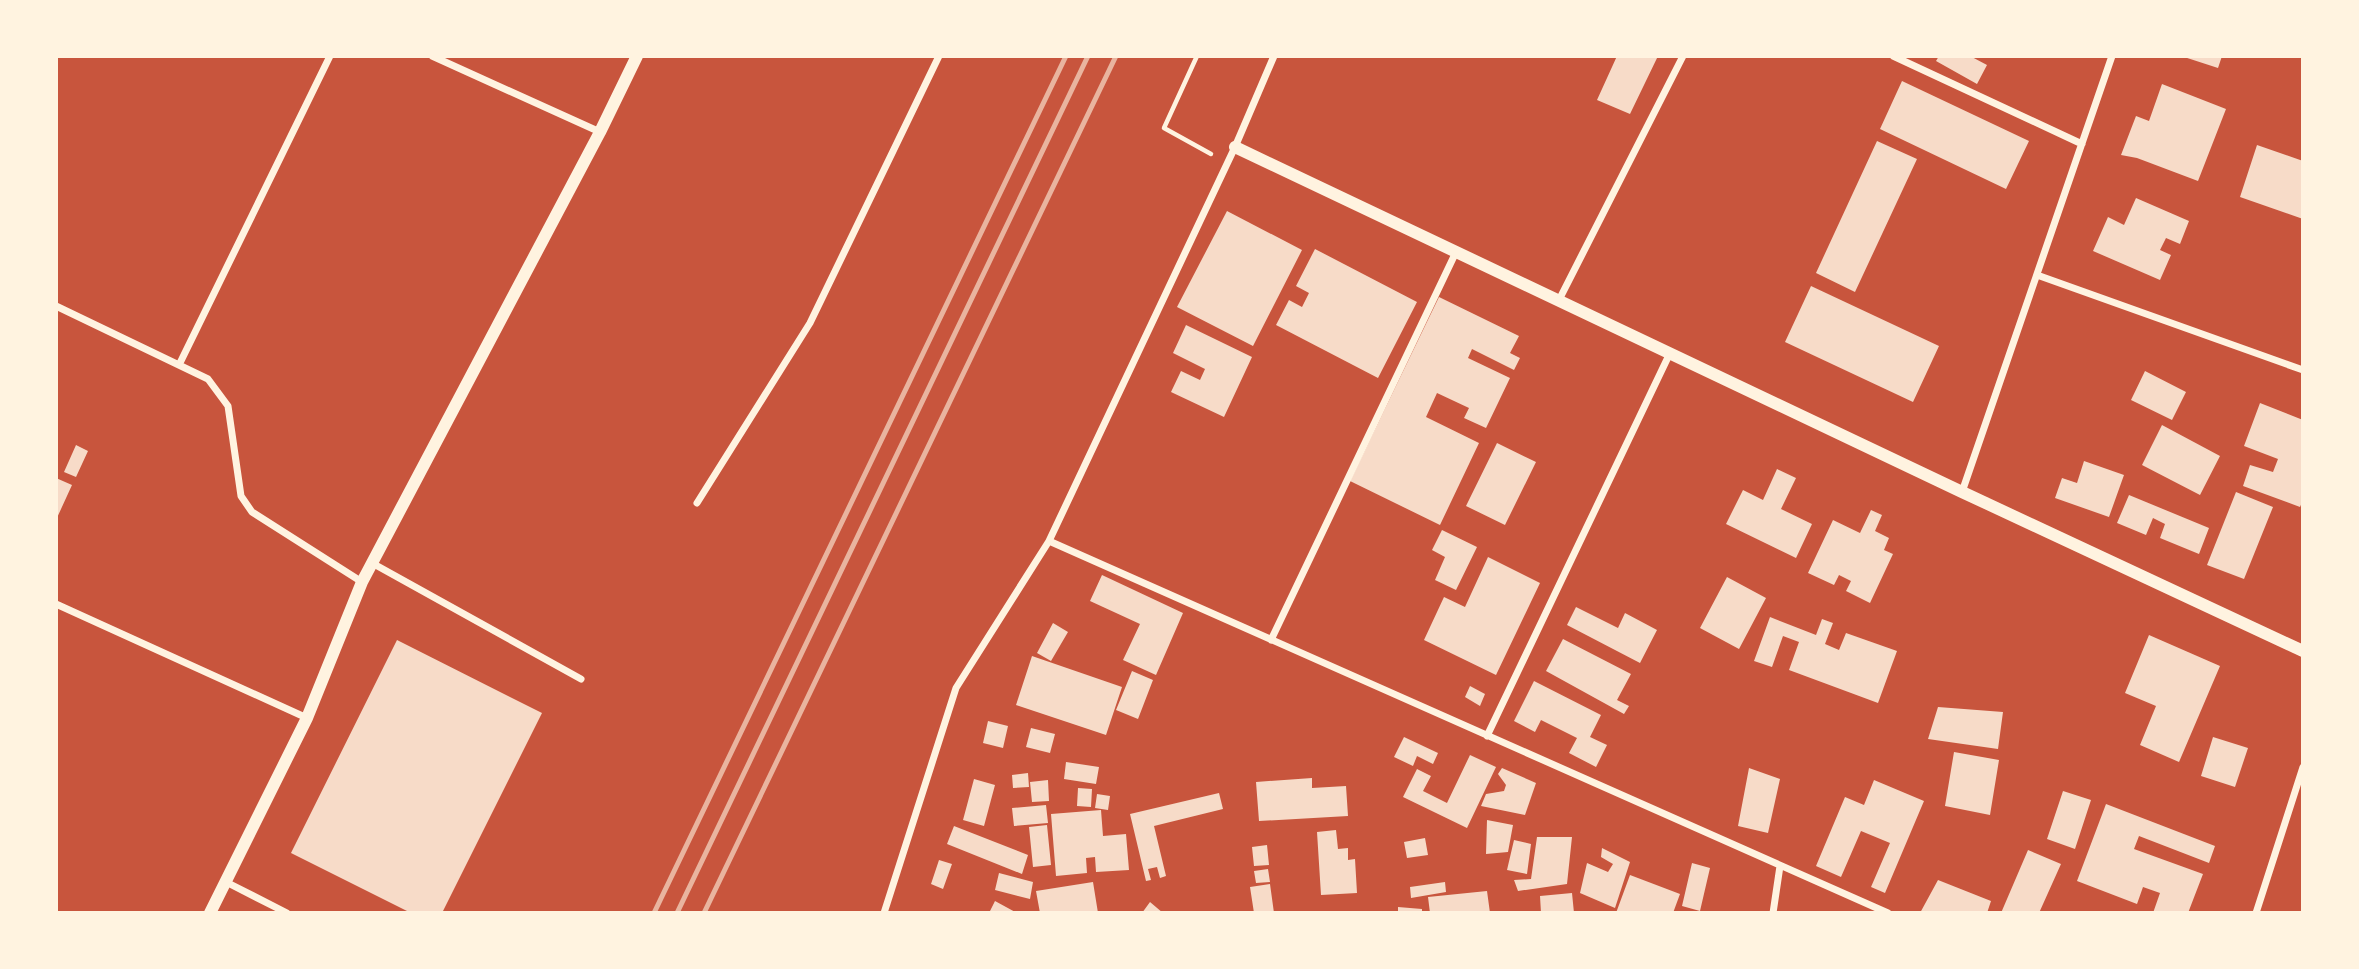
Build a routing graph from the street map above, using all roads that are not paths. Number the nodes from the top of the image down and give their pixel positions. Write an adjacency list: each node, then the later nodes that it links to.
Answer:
1 (330, 56): 17 (street)
2 (432, 56): 9 (street)
3 (638, 56): 9 (street)
4 (939, 56): 20 (street)
5 (1274, 56): 11 (street)
6 (1684, 56): 14 (street)
7 (1893, 56): 10 (street)
8 (2112, 56): 10 (street)
9 (600, 132): 22 (street)
10 (2082, 144): 13 (street)
11 (1235, 147): 12 (street); 21 (street)
12 (1456, 252): 14 (street); 25 (street)
13 (2037, 275): 18 (street); 19 (street)
14 (1559, 300): 16 (street)
15 (56, 306): 17 (street)
16 (1670, 353): 19 (street); 29 (street)
17 (179, 365): 23 (street)
18 (2303, 370)
19 (1962, 492): 26 (street)
20 (697, 503)
21 (1049, 541): 25 (street); 35 (street)
22 (372, 563): 23 (street); 27 (street)
23 (362, 582): 28 (street)
24 (56, 604): 28 (street)
25 (1270, 640): 29 (street)
26 (2303, 651)
27 (581, 679)
28 (307, 718): 32 (street)
29 (1487, 736): 31 (street)
30 (2303, 767): 38 (street)
31 (1780, 866): 36 (street); 37 (street)
32 (226, 882): 33 (street); 34 (street)
33 (210, 913)
34 (287, 913)
35 (884, 913)
36 (1773, 913)
37 (1888, 913)
38 (2256, 913)

